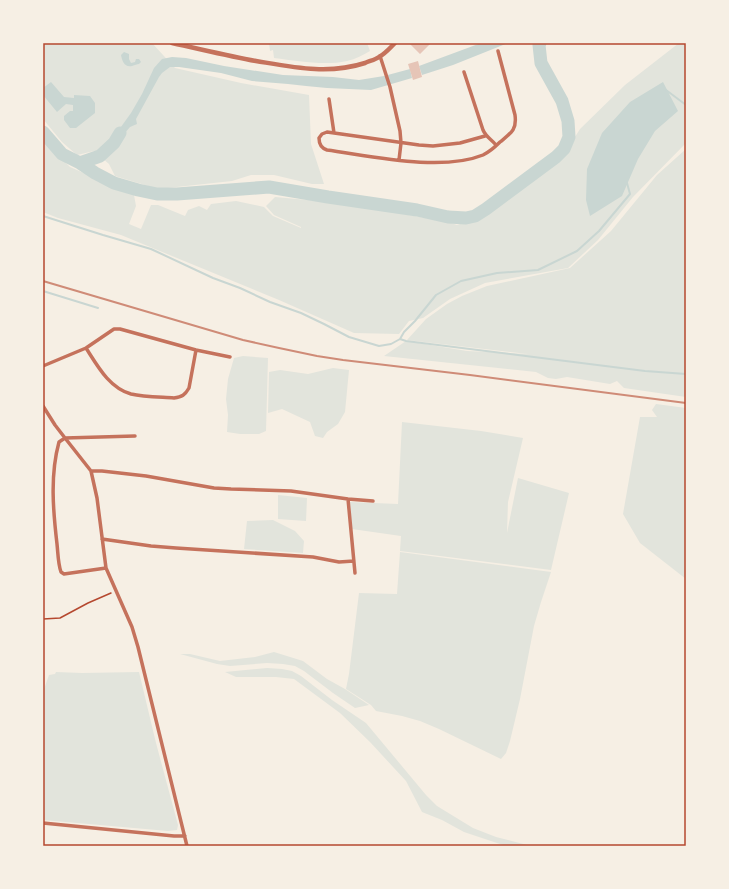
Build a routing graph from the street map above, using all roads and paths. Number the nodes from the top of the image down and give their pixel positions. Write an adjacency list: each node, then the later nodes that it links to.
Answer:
1 (172, 43): 4 (street)
2 (395, 43): 4 (street)
3 (498, 51): 10 (street)
4 (380, 56): 9 (street)
5 (464, 72): 8 (street)
6 (329, 99): 7 (street)
7 (334, 132): 9 (street); 11 (street)
8 (486, 136): 9 (street); 10 (street)
9 (401, 143): 11 (street)
10 (496, 145): 11 (street)
11 (399, 160)
12 (86, 348): 13 (street); 13 (street); 15 (street)
13 (196, 350): 14 (street)
14 (230, 357)
15 (43, 366)
16 (43, 406): 18 (street)
17 (135, 436): 18 (street)
18 (65, 438): 19 (street); 24 (street)
19 (91, 471): 20 (street); 22 (street)
20 (348, 499): 21 (street); 23 (street)
21 (373, 501)
22 (102, 539): 23 (street); 24 (street)
23 (354, 561): 25 (street)
24 (106, 568): 26 (street)
25 (355, 573)
26 (116, 591): 27 (path); 29 (street)
27 (43, 619)
28 (43, 823): 29 (street)
29 (185, 836): 30 (street)
30 (187, 846)

